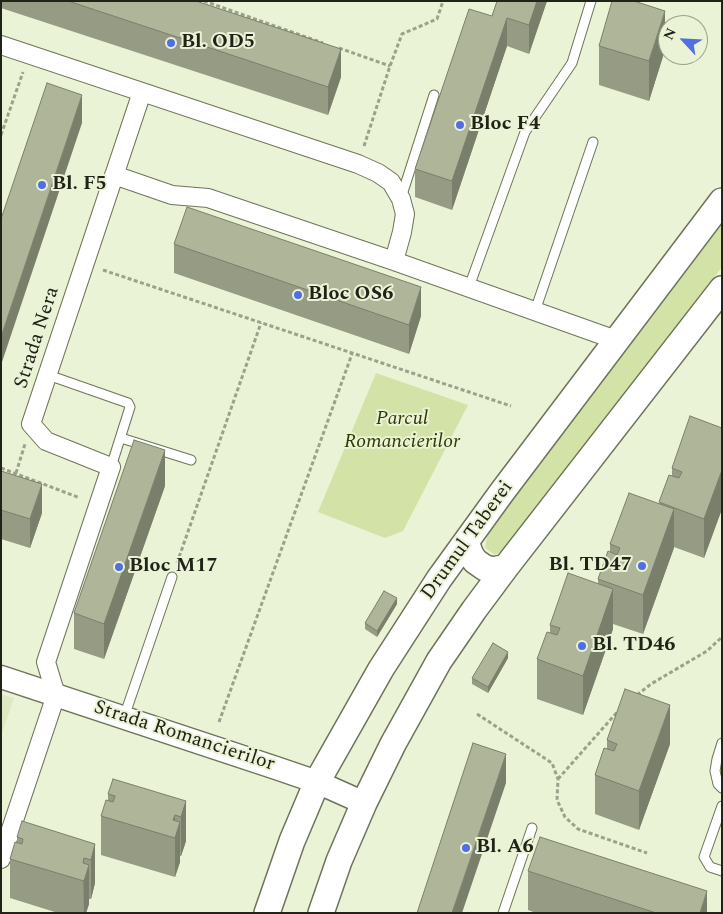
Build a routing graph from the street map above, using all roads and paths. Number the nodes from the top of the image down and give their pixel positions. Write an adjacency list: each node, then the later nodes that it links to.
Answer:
1 (204, 1): 4 (path)
2 (443, 1): 8 (path)
3 (591, 1): 19 (lane)
4 (325, 44)
5 (1, 45): 7 (street)
6 (334, 47): 8 (path)
7 (30, 54): 9 (street); 11 (path)
8 (390, 66): 13 (path)
9 (142, 92): 13 (street); 14 (street, Strada Nera)
10 (434, 96): 15 (lane)
11 (1, 135)
12 (593, 142): 21 (lane)
13 (358, 164): 15 (street)
14 (114, 175): 17 (street); 18 (street, Strada Nera)
15 (401, 199): 17 (street)
16 (722, 201): 23 (main road, Drumul Taberei)
17 (394, 261): 19 (street)
18 (85, 264): 22 (path); 25 (street, Strada Nera)
19 (469, 288): 21 (street)
20 (722, 288): 35 (main road)
21 (535, 311): 23 (street)
22 (260, 323): 24 (path); 36 (path)
23 (616, 340): 34 (main road, Drumul Taberei)
24 (352, 354): 26 (path); 44 (path)
25 (48, 375): 27 (street, Strada Nera); 28 (lane)
26 (510, 406)
27 (31, 424): 30 (street); 32 (path)
28 (121, 438): 29 (lane); 30 (lane)
29 (191, 460)
30 (111, 467): 33 (street)
31 (1, 468): 32 (path)
32 (16, 473): 33 (path)
33 (98, 505): 39 (street)
34 (466, 542): 35 (main road); 47 (main road, Drumul Taberei)
35 (506, 567): 49 (main road)
36 (172, 577): 43 (lane)
37 (722, 637): 40 (path)
38 (1, 677): 39 (street, Strada Romancierilor)
39 (56, 695): 43 (street, Strada Romancierilor); 53 (street)
40 (631, 699)
41 (624, 704): 46 (path)
42 (477, 714): 46 (path)
43 (124, 717): 47 (street, Strada Romancierilor)
44 (219, 722)
45 (722, 743): 48 (lane)
46 (558, 779): 52 (path)
47 (317, 782): 49 (street, Strada Romancierilor); 55 (main road, Drumul Taberei)
48 (722, 788)
49 (364, 803): 56 (main road)
50 (722, 806): 54 (lane)
51 (532, 828): 57 (lane)
52 (648, 853)
53 (1, 859)
54 (722, 871)
55 (267, 913)
56 (321, 913)
57 (503, 913)

